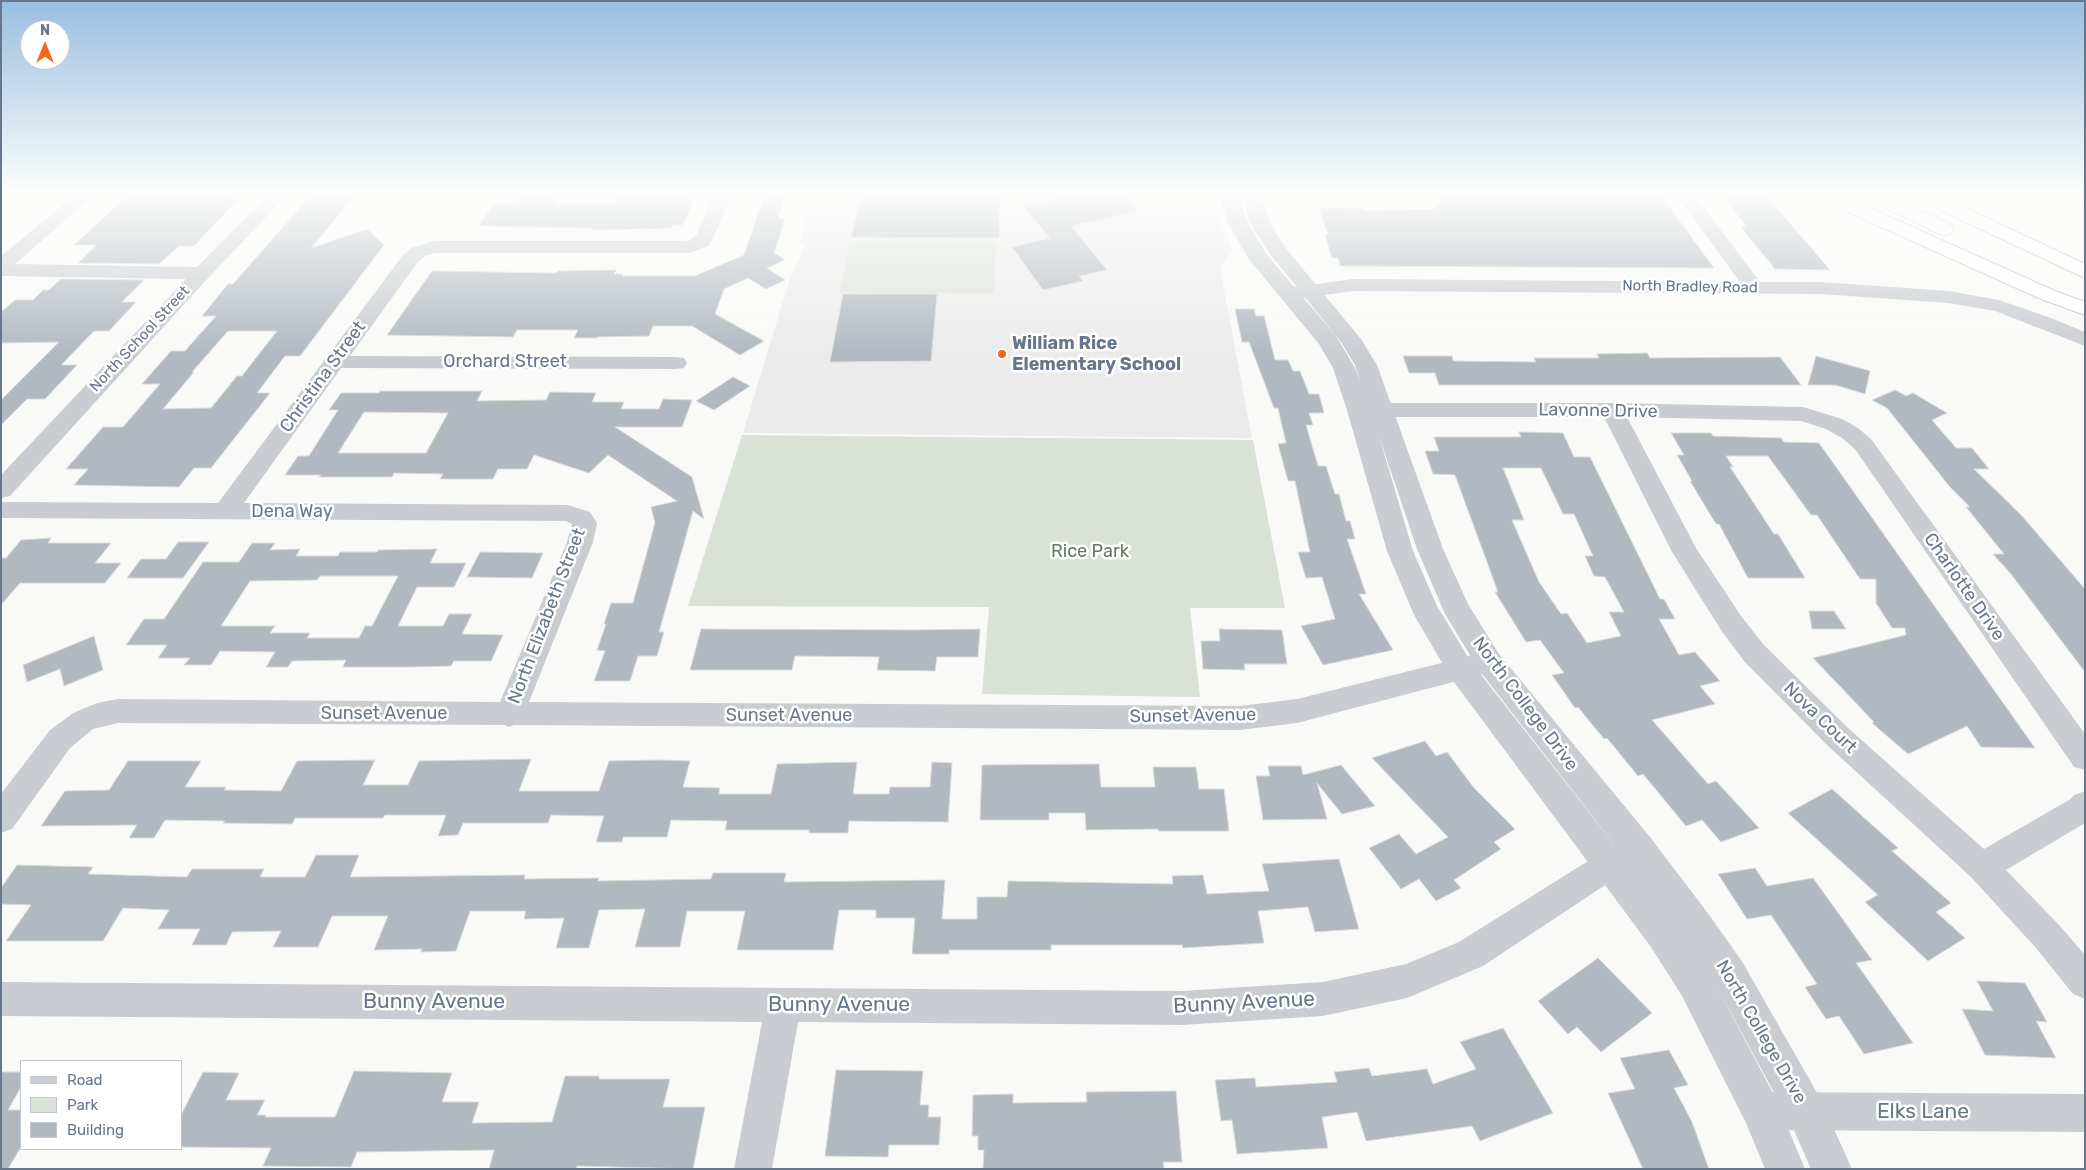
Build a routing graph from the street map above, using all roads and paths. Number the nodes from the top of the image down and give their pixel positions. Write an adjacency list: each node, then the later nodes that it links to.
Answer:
1 (27, 246): 12 (street)
2 (229, 246): 14 (street, North School Street)
3 (693, 246): 20 (street, Christina Street)
4 (1251, 246): 16 (street, North College Drive)
5 (1275, 246): 16 (street, North College Drive)
6 (1724, 246): 15 (street)
7 (1938, 246): 18 (highway)
8 (1978, 246): 17 (highway)
9 (2029, 246): 13 (highway)
10 (2056, 246): 11 (highway)
11 (2085, 259)
12 (1, 268): 14 (street)
13 (2085, 272)
14 (202, 273): 25 (street, North School Street)
15 (1755, 288): 16 (street, North Bradley Road); 19 (street, North Bradley Road)
16 (1300, 292): 22 (street, North College Drive)
17 (2085, 298)
18 (2085, 309)
19 (2085, 340)
20 (334, 362): 21 (street, Orchard Street); 27 (street, Christina Street)
21 (676, 363)
22 (1371, 410): 23 (street, Lavonne Drive); 29 (street, North College Drive); 30 (street, North College Drive)
23 (1612, 410): 24 (street, Lavonne Drive); 36 (street, Nova Court)
24 (1834, 424): 32 (street, Charlotte Drive)
25 (1, 490)
26 (1, 510): 27 (street, Dena Way)
27 (224, 512): 28 (street, Dena Way)
28 (581, 518): 31 (street, North Elizabeth Street)
29 (1489, 662): 30 (street, Sunset Avenue); 35 (street, North College Drive)
30 (1461, 670): 31 (street, Sunset Avenue); 35 (street, North College Drive)
31 (509, 715): 34 (street, Sunset Avenue)
32 (2085, 758)
33 (2085, 804): 36 (street)
34 (1, 819)
35 (1623, 856): 39 (street, Bunny Avenue); 40 (street, North College Drive); 41 (street, North College Drive)
36 (1982, 867): 37 (street, Nova Court)
37 (2085, 982)
38 (1, 999): 39 (street, Bunny Avenue)
39 (783, 1005): 43 (street)
40 (1761, 1111): 41 (street, Elks Lane); 44 (street, North College Drive)
41 (1806, 1112): 42 (street, Elks Lane); 45 (street, North College Drive)
42 (2085, 1113)
43 (753, 1169)
44 (1785, 1169)
45 (1832, 1169)

